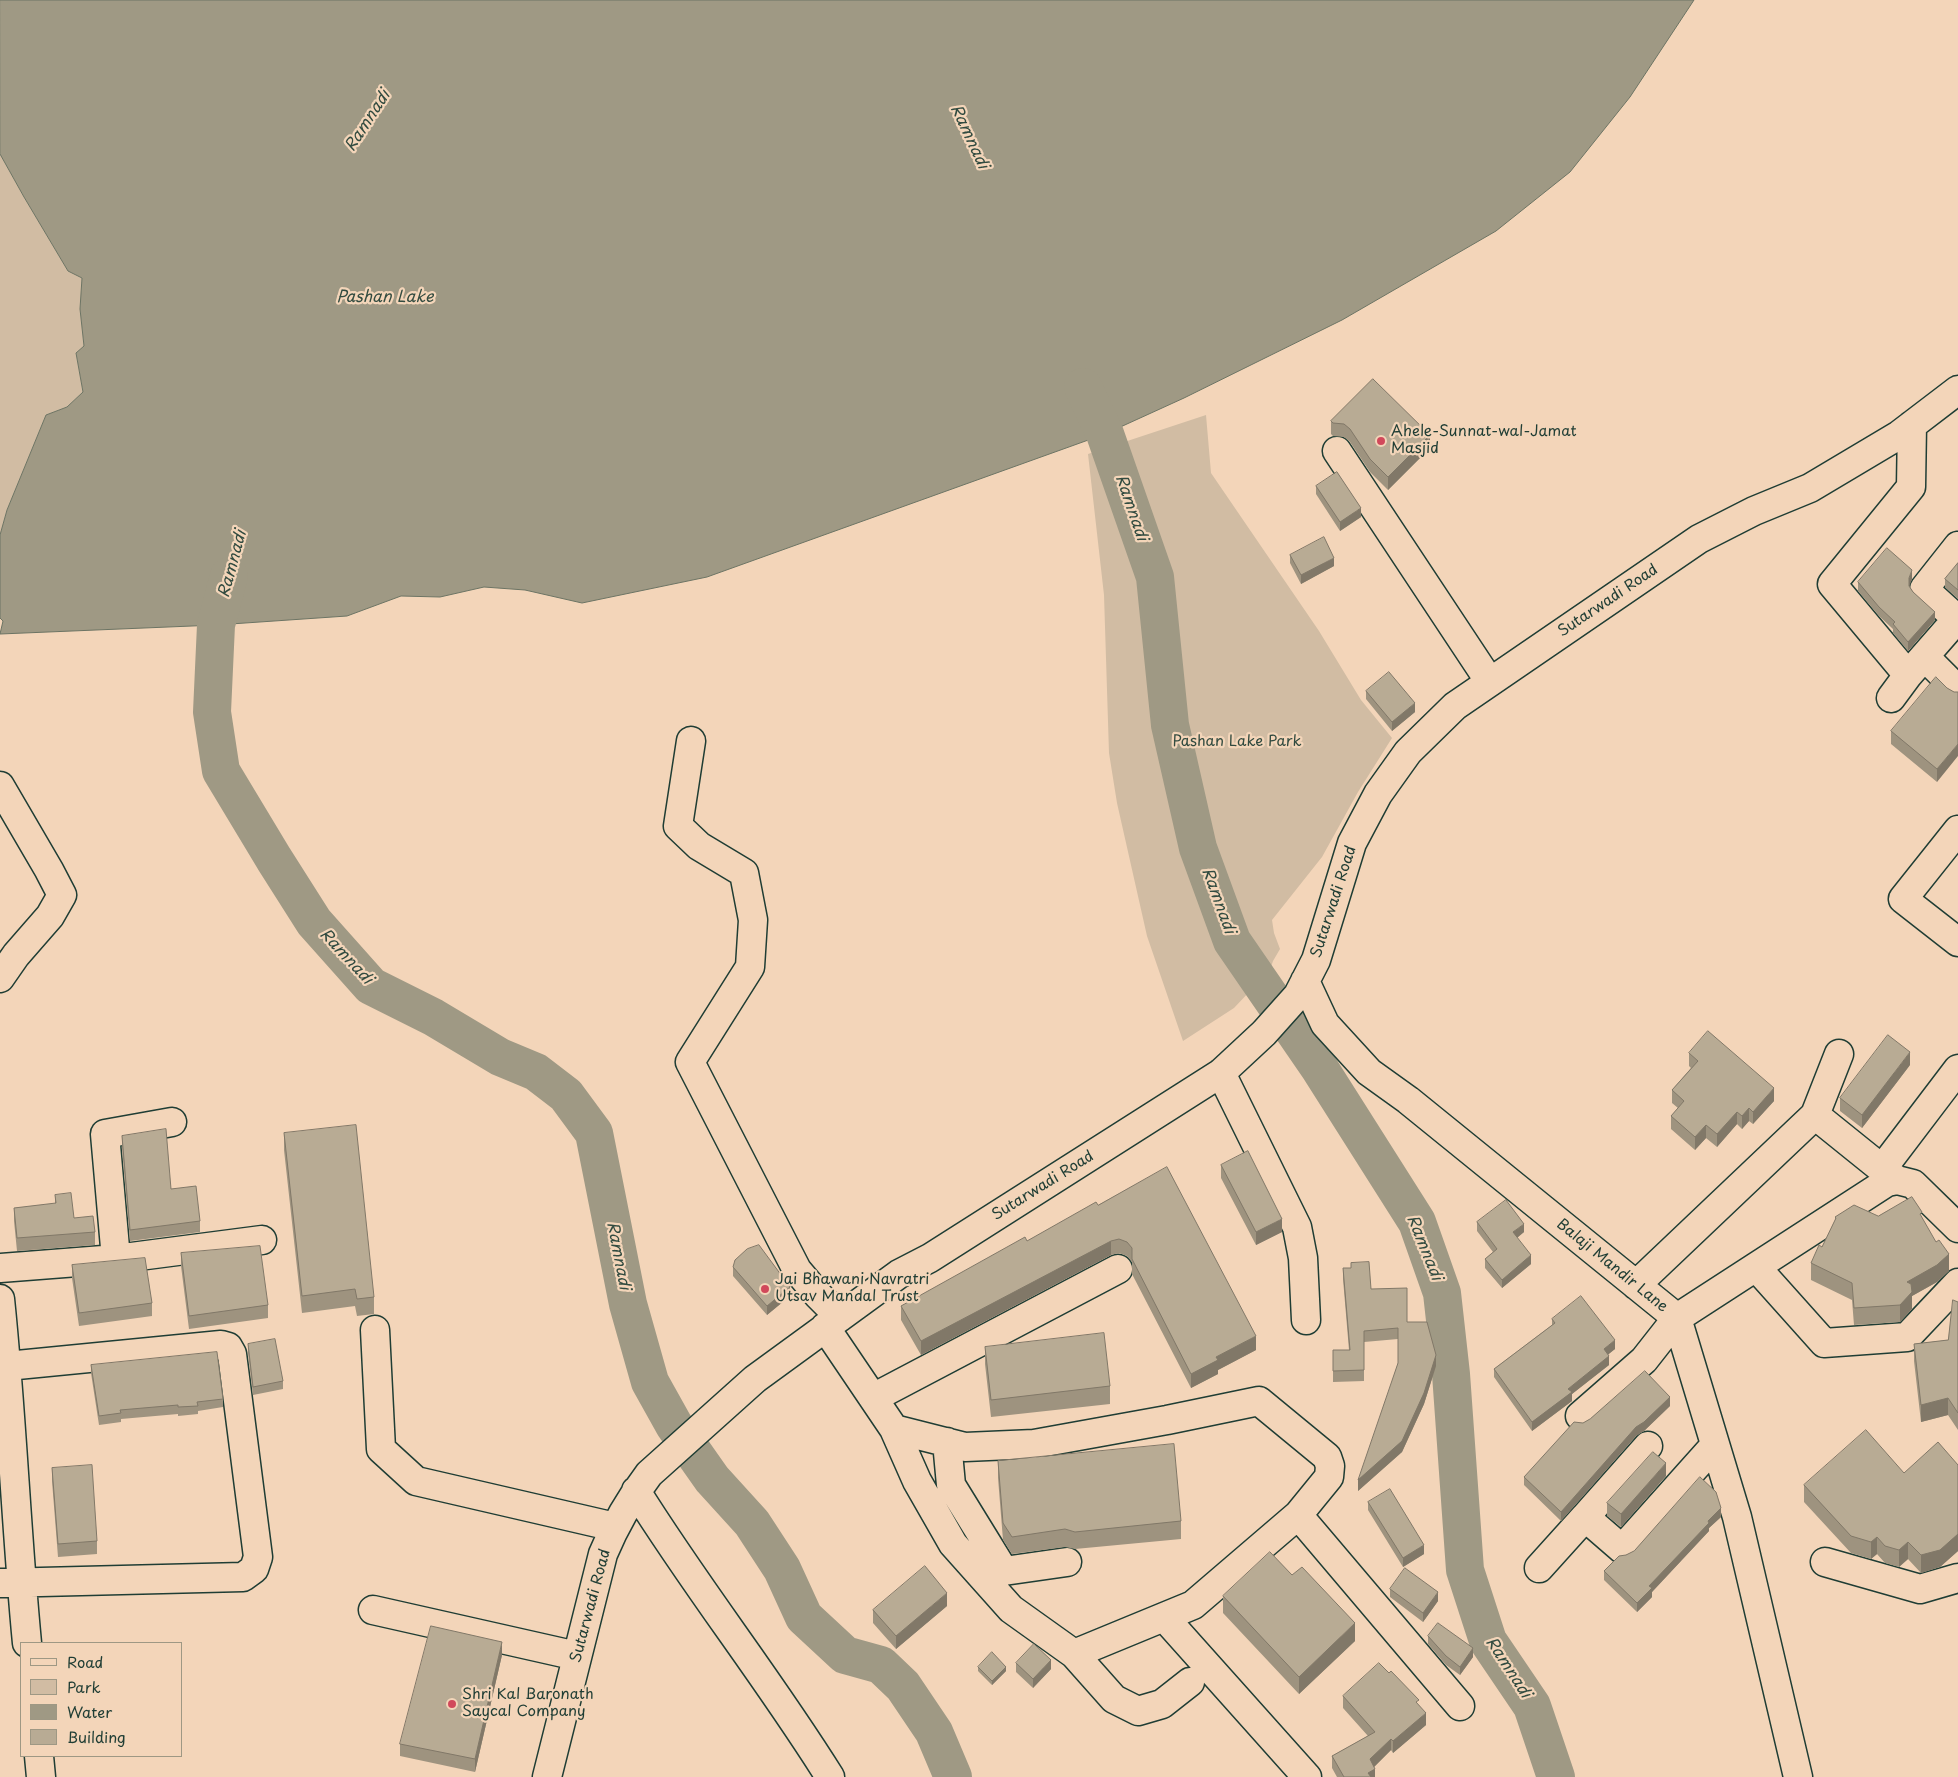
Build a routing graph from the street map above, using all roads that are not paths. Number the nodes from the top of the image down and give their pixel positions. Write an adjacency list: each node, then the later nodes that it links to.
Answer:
1 (1958, 390): 2 (street, Sutarwadi Road)
2 (1912, 425): 5 (street); 6 (street, Sutarwadi Road)
3 (1337, 451): 6 (street)
4 (1958, 546): 5 (street)
5 (1916, 666): 7 (street); 8 (street)
6 (1490, 682): 14 (street, Sutarwadi Road)
7 (1958, 690)
8 (1891, 698)
9 (691, 741): 32 (street)
10 (0, 786): 13 (street)
11 (1958, 830): 12 (street)
12 (1958, 942)
13 (0, 978)
14 (1302, 988): 17 (street, Sutarwadi Road); 28 (street, Balaji Mandir Lane)
15 (1839, 1054): 18 (street)
16 (1958, 1069): 20 (street)
17 (1221, 1073): 31 (street); 32 (street, Sutarwadi Road)
18 (1815, 1115): 20 (street); 28 (street)
19 (172, 1122): 23 (street)
20 (1889, 1175): 21 (street); 24 (street, Balaji Mandir Lane)
21 (1958, 1228)
22 (262, 1240): 23 (street)
23 (116, 1259): 25 (street)
24 (1756, 1267): 27 (street); 30 (street, Balaji Mandir Lane)
25 (0, 1268)
26 (1118, 1269): 35 (street)
27 (1958, 1283)
28 (1636, 1286): 30 (street, Balaji Mandir Lane)
29 (0, 1299): 34 (street)
30 (1677, 1318): 36 (street); 39 (street)
31 (1306, 1320)
32 (833, 1322): 35 (street); 41 (street, Sutarwadi Road)
33 (375, 1330): 44 (street)
34 (7, 1366): 49 (street); 49 (street)
35 (873, 1398): 37 (street)
36 (1580, 1416)
37 (894, 1429): 38 (street); 53 (street)
38 (946, 1442): 42 (street); 45 (street)
39 (1715, 1445): 43 (street); 62 (street)
40 (1648, 1446): 43 (street)
41 (643, 1483): 44 (street, Sutarwadi Road); 60 (street)
42 (1298, 1515): 51 (street); 56 (street)
43 (1585, 1517): 47 (street)
44 (615, 1526): 54 (street, Sutarwadi Road)
45 (1067, 1562)
46 (1824, 1562): 48 (street)
47 (1539, 1568)
48 (1958, 1578)
49 (11, 1582): 52 (street)
50 (373, 1610): 54 (street)
51 (1164, 1617): 53 (street); 61 (street)
52 (28, 1642)
53 (1074, 1654): 55 (street)
54 (577, 1656): 59 (street, Sutarwadi Road)
55 (1190, 1682)
56 (1460, 1706)
57 (39, 1757): 58 (street)
58 (41, 1777)
59 (547, 1777)
60 (830, 1777)
61 (1307, 1777)
62 (1798, 1777)

